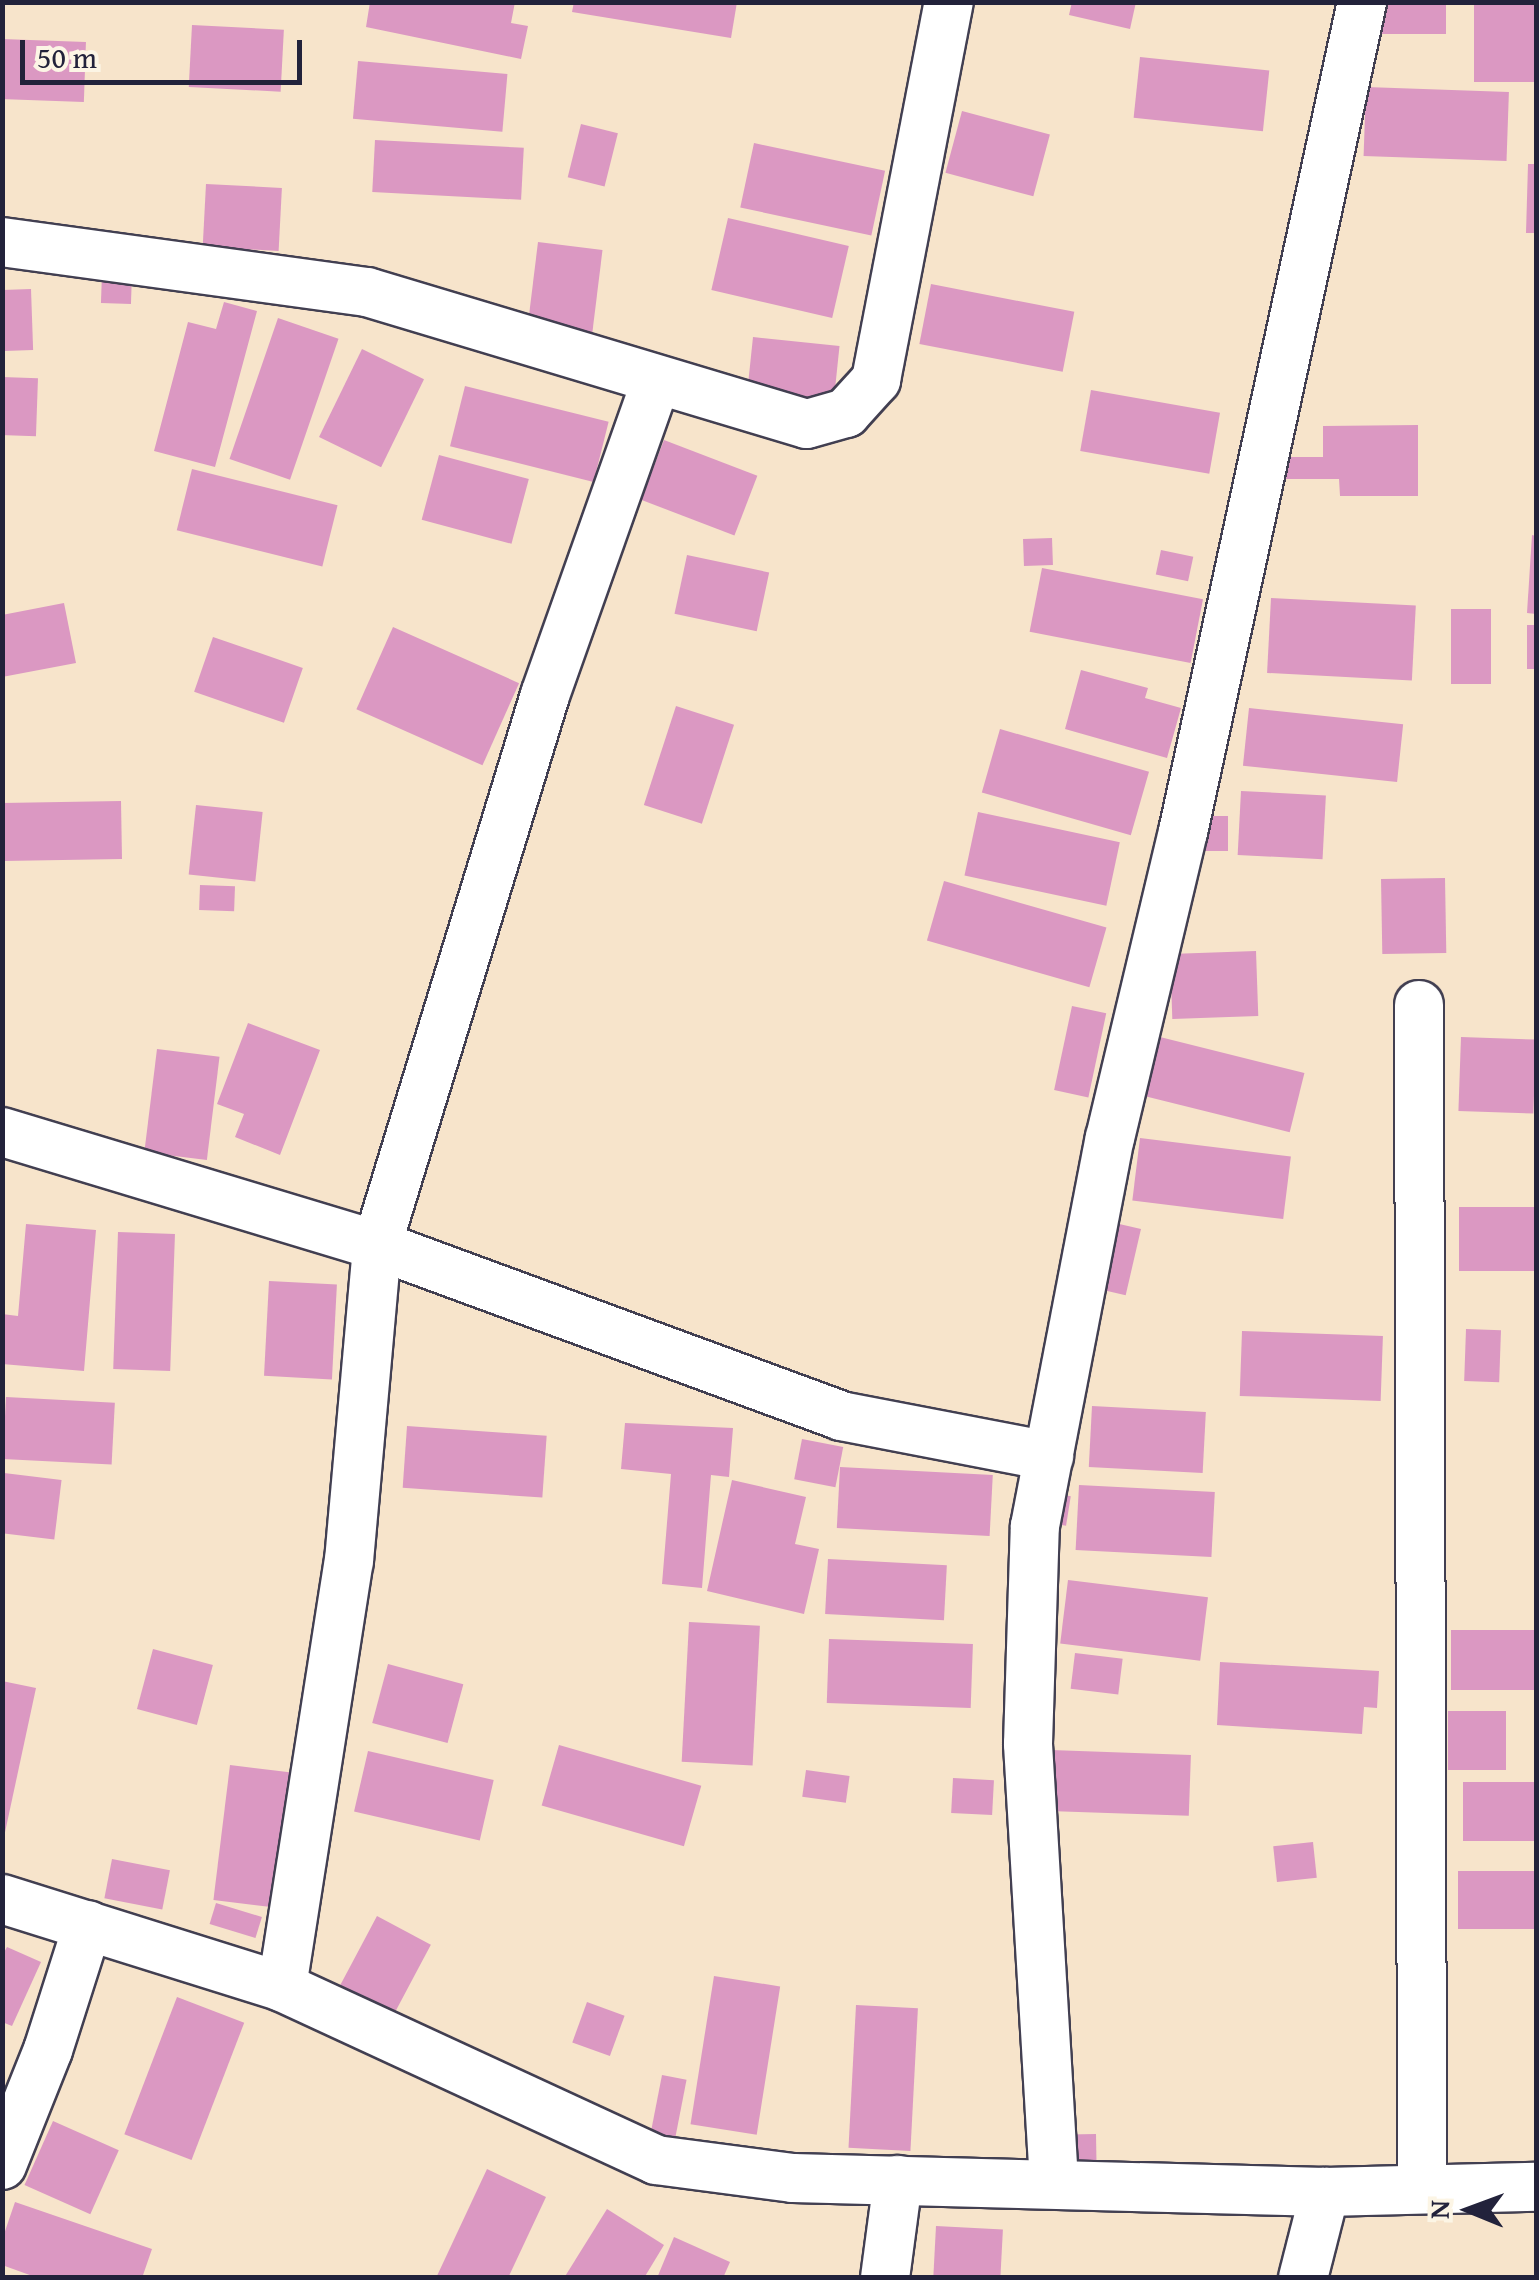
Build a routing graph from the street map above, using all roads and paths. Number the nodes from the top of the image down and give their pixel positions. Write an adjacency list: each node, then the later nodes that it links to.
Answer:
1 (949, 2): 4 (street)
2 (1362, 2): 8 (street)
3 (2, 242): 4 (street)
4 (656, 381): 7 (street)
5 (1419, 1005): 16 (street)
6 (2, 1132): 7 (street)
7 (377, 1245): 8 (street); 11 (street)
8 (1049, 1456): 14 (street)
9 (2, 1899): 10 (street)
10 (88, 1925): 11 (street); 12 (street)
11 (282, 1987): 13 (street)
12 (2, 2165)
13 (898, 2180): 14 (street); 18 (street)
14 (1054, 2182): 17 (street)
15 (1536, 2187): 16 (street)
16 (1422, 2188): 17 (street)
17 (1325, 2192): 19 (street)
18 (885, 2278)
19 (1303, 2278)

